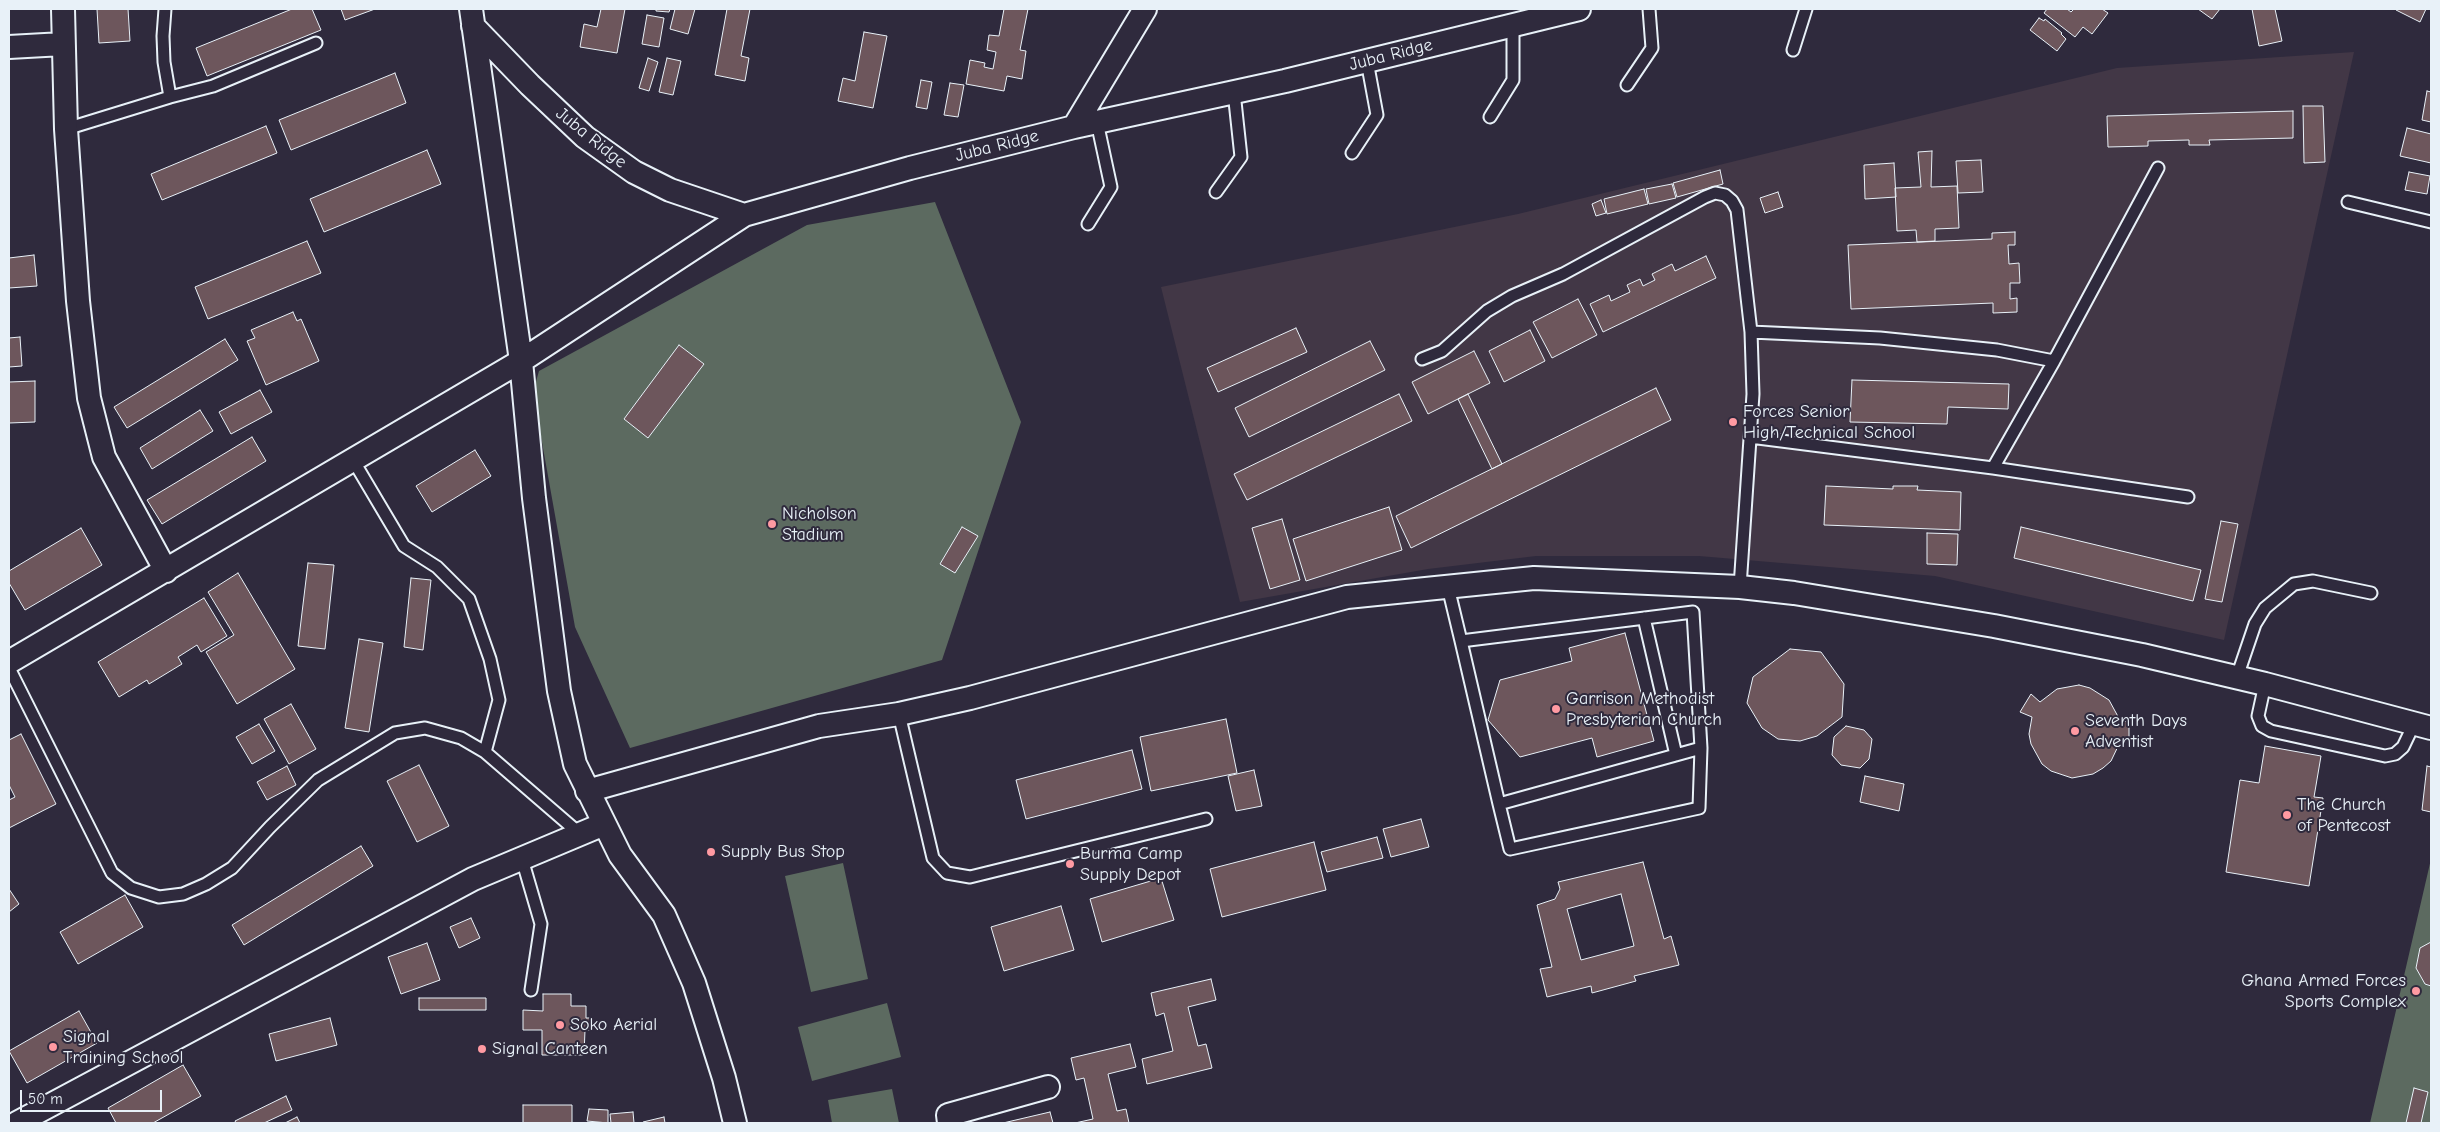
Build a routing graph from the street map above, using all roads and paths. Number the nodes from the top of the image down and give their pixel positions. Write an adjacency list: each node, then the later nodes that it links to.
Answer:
1 (63, 9): 10 (street)
2 (165, 9): 16 (lane)
3 (1145, 9): 19 (street)
4 (1579, 9): 8 (street, Juba Ridge)
5 (1649, 9): 14 (lane)
6 (1806, 9): 12 (lane)
7 (472, 17): 25 (street, Juba Ridge); 31 (street)
8 (1516, 19): 13 (street, Juba Ridge); 17 (lane)
9 (316, 43): 16 (lane)
10 (63, 44): 11 (street); 20 (street)
11 (9, 47)
12 (1793, 50)
13 (1367, 61): 15 (street, Juba Ridge); 21 (lane)
14 (1627, 85)
15 (1234, 92): 18 (street, Juba Ridge); 23 (lane)
16 (170, 97): 20 (lane)
17 (1490, 117)
18 (1097, 122): 19 (street, Juba Ridge); 27 (lane)
19 (1074, 127): 25 (street, Juba Ridge)
20 (66, 129): 36 (street)
21 (1352, 153)
22 (2158, 168): 30 (lane)
23 (1216, 192)
24 (2348, 202): 26 (lane)
25 (744, 215): 31 (street)
26 (2431, 222)
27 (1088, 224)
28 (1751, 332): 29 (lane); 30 (lane); 32 (lane)
29 (1422, 360)
30 (2054, 361): 34 (lane)
31 (521, 362): 33 (street); 51 (street)
32 (1750, 437): 34 (lane); 38 (lane)
33 (353, 460): 36 (street); 49 (lane)
34 (1993, 468): 35 (lane)
35 (2188, 497)
36 (166, 570): 42 (street)
37 (1448, 587): 38 (street); 41 (lane); 46 (street)
38 (1740, 587): 44 (street)
39 (2371, 593): 44 (lane)
40 (1644, 618): 41 (lane); 48 (lane); 50 (lane)
41 (1461, 642): 52 (lane)
42 (9, 662)
43 (9, 668): 49 (lane)
44 (2237, 677): 45 (street)
45 (2266, 684): 47 (street); 47 (lane)
46 (899, 714): 51 (street); 53 (lane)
47 (2422, 726)
48 (1701, 748): 50 (lane); 52 (lane)
49 (485, 752): 55 (lane)
50 (1676, 755): 52 (lane)
51 (587, 791): 54 (street)
52 (1499, 804)
53 (1206, 819)
54 (604, 824): 55 (street); 60 (street)
55 (580, 834): 56 (street)
56 (522, 858): 57 (lane); 59 (street)
57 (531, 990)
58 (1048, 1087): 61 (street)
59 (17, 1123)
60 (735, 1123)
61 (949, 1123)

